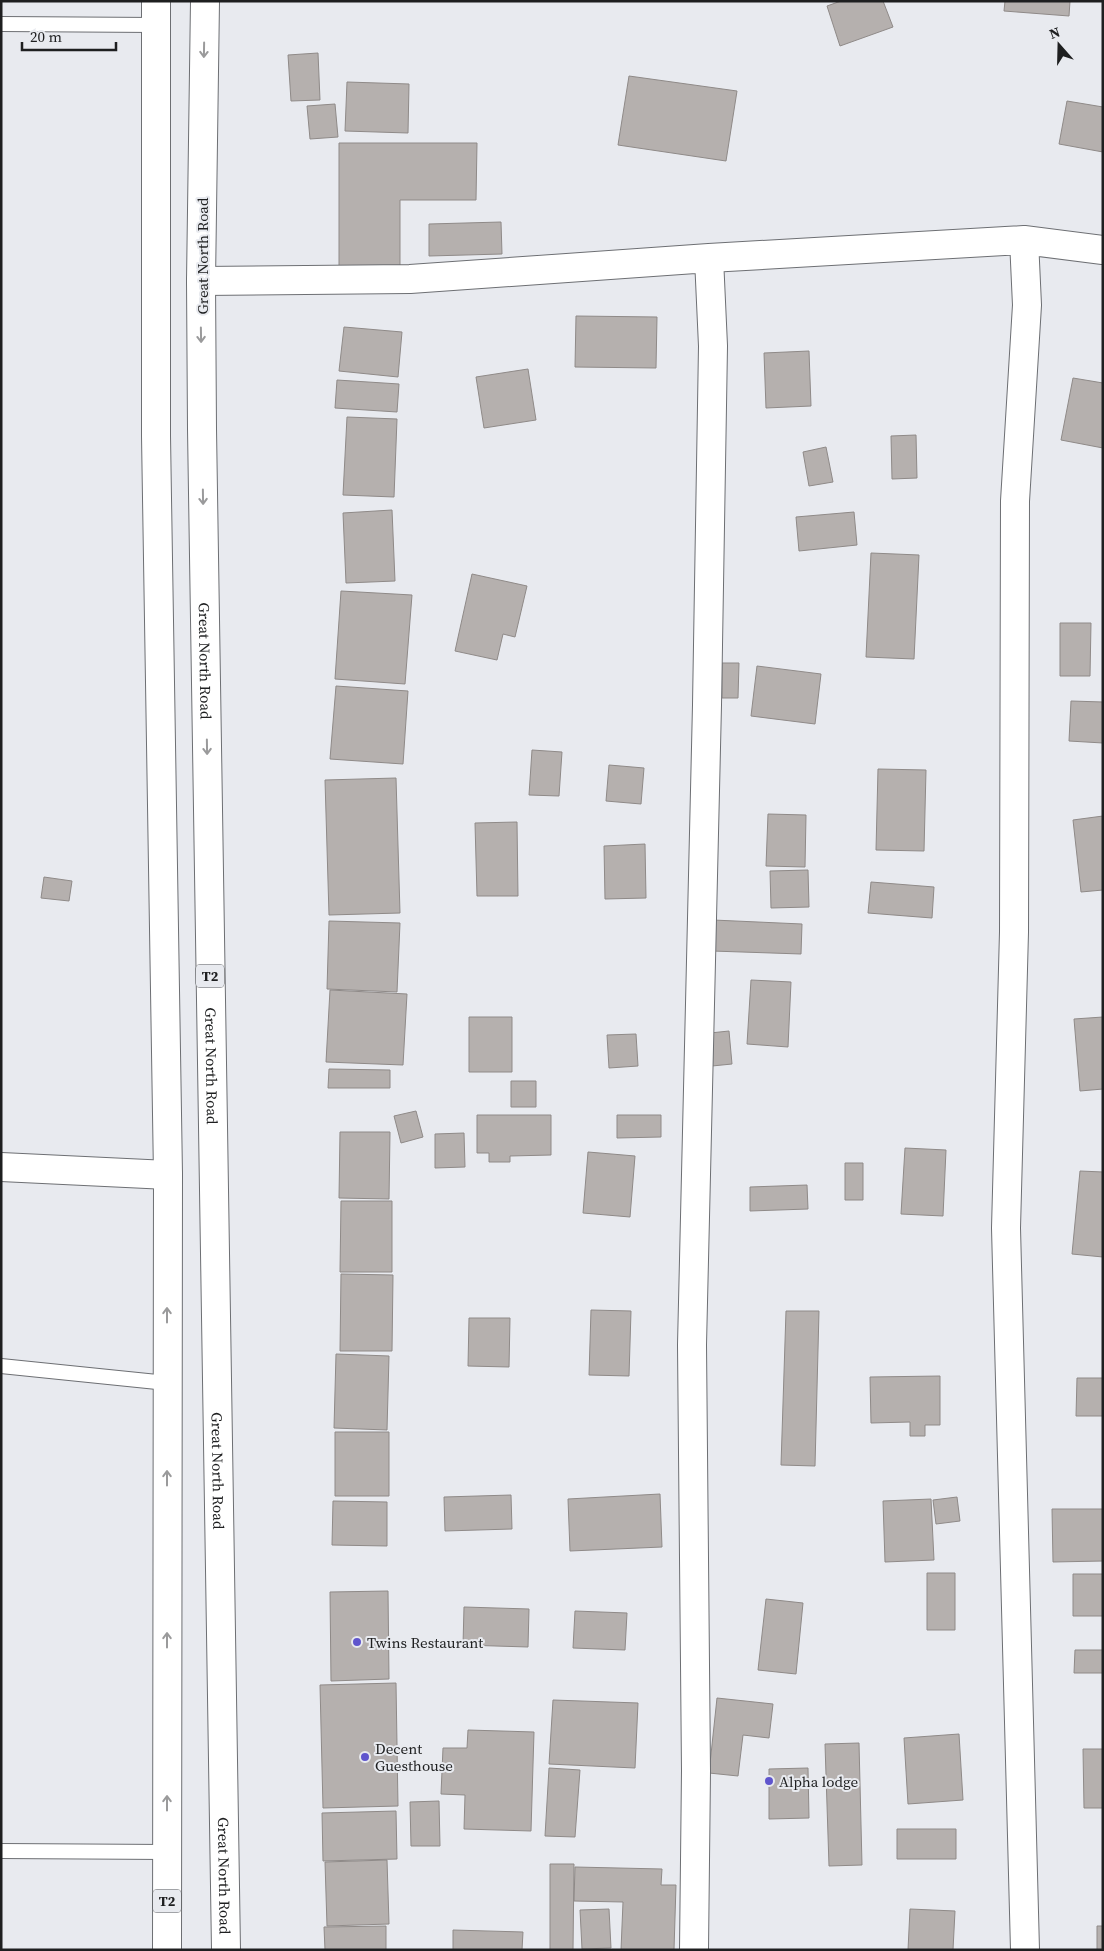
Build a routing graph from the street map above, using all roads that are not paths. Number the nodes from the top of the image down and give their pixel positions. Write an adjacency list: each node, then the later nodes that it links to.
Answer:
1 (204, 1): 7 (main road, Great North Road / T2, one-way to 7)
2 (156, 13): 3 (lane); 9 (main road, T2)
3 (1, 24)
4 (1024, 240): 5 (main road); 6 (main road); 17 (main road)
5 (1103, 250)
6 (709, 258): 7 (main road); 16 (main road)
7 (201, 281): 15 (main road, Great North Road / T2, one-way to 15)
8 (1, 1167): 9 (main road)
9 (168, 1175): 11 (main road, T2, one-way to 9)
10 (1, 1366): 11 (lane)
11 (167, 1383): 13 (main road, T2, one-way to 11)
12 (1, 1851): 13 (lane)
13 (167, 1852): 14 (main road, T2)
14 (166, 1950)
15 (226, 1950)
16 (694, 1950)
17 (1025, 1950)

